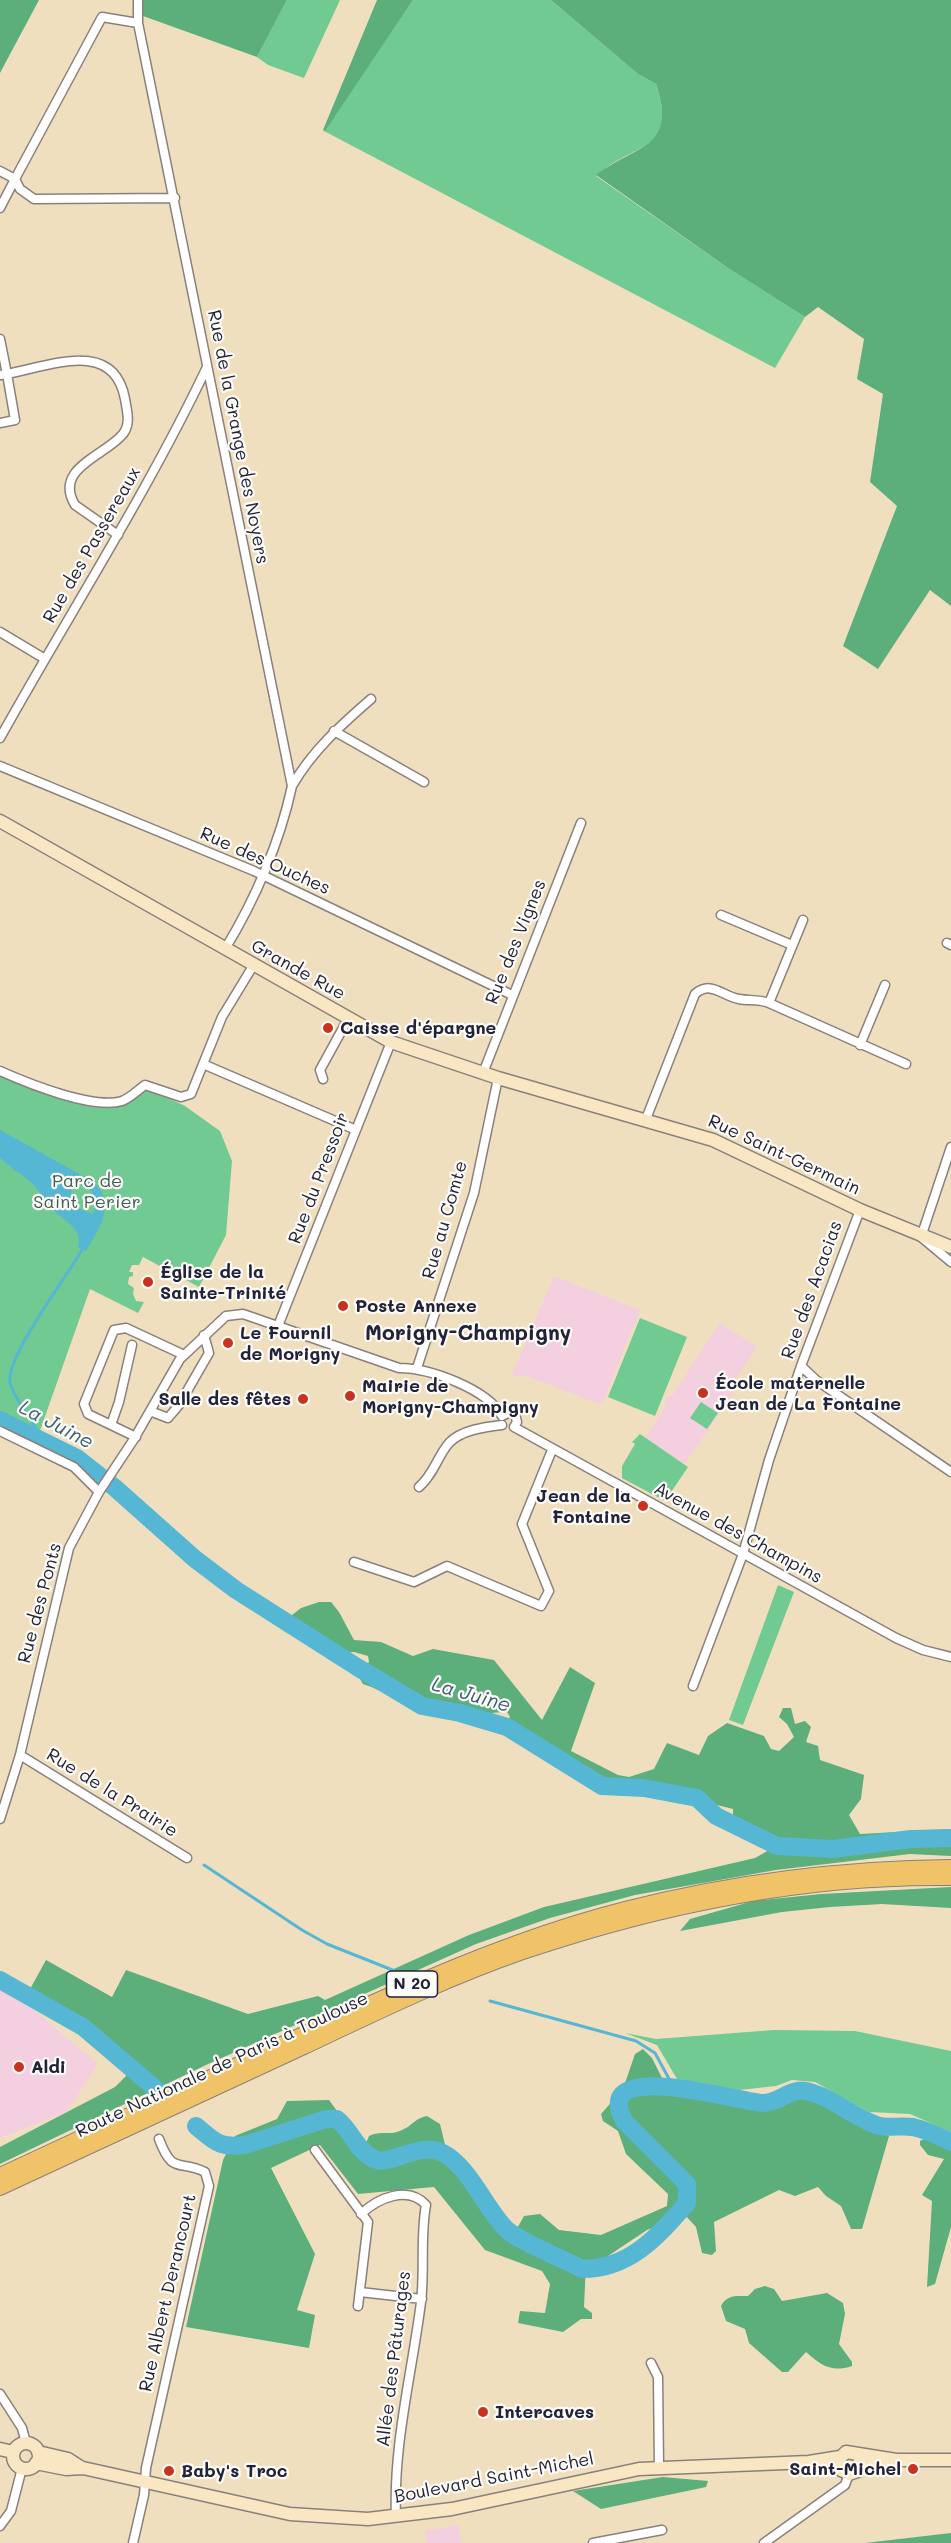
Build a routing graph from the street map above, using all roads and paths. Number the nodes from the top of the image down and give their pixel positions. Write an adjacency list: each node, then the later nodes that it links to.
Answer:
1 (138, 0): 2 (street, Rue de la Grange des Noyers)
2 (138, 23): 4 (street); 5 (street, Rue de la Grange des Noyers)
3 (0, 171): 4 (street)
4 (15, 179): 5 (street); 6 (street)
5 (175, 198): 8 (street, Rue de la Grange des Noyers)
6 (0, 208)
7 (0, 339): 9 (street)
8 (207, 367): 11 (street, Rue des Passereaux); 19 (street, Rue de la Grange des Noyers)
9 (3, 374): 10 (street); 11 (street)
10 (0, 423)
11 (118, 534): 13 (street, Rue des Passereaux)
12 (0, 632): 13 (street)
13 (45, 659): 16 (street, Rue des Passereaux)
14 (371, 699): 15 (street)
15 (334, 731): 18 (street); 19 (street)
16 (0, 738)
17 (0, 766): 22 (street, Rue des Ouches)
18 (424, 782)
19 (292, 786): 22 (street, Rue de la Grange des Noyers)
20 (0, 821): 26 (main road, Grande Rue)
21 (581, 823): 29 (street, Rue des Vignes)
22 (262, 876): 26 (street, Rue de la Grange des Noyers); 29 (street, Rue des Ouches)
23 (721, 915): 25 (street)
24 (803, 920): 25 (street)
25 (792, 945): 30 (street)
26 (225, 949): 27 (main road, Grande Rue)
27 (253, 966): 31 (main road, Grande Rue); 34 (street)
28 (885, 985): 33 (street)
29 (512, 995): 37 (street, Rue des Vignes)
30 (768, 1003): 33 (street); 41 (street)
31 (348, 1019): 32 (main road, Grande Rue); 39 (street)
32 (391, 1042): 37 (main road, Grande Rue); 42 (street, Rue du Pressoir)
33 (860, 1045): 35 (street)
34 (204, 1064): 36 (street); 42 (street)
35 (906, 1064)
36 (0, 1071)
37 (483, 1073): 38 (main road, Grande Rue)
38 (498, 1078): 40 (main road, Grande Rue); 53 (street, Rue au Comte)
39 (323, 1079)
40 (597, 1106): 41 (main road, Rue Saint-Germain)
41 (646, 1119): 44 (main road, Rue Saint-Germain)
42 (356, 1130): 48 (street, Rue du Pressoir)
43 (951, 1147): 45 (street)
44 (860, 1210): 45 (main road, Rue Saint-Germain); 52 (street, Rue des Acacias)
45 (921, 1237): 46 (main road, Rue Saint-Germain); 47 (street)
46 (951, 1247)
47 (951, 1262)
48 (278, 1326): 49 (street, Rue des Ponts); 53 (street)
49 (204, 1335): 51 (street, Rue des Ponts); 54 (street)
50 (132, 1345): 56 (street)
51 (184, 1355): 54 (street, Rue des Ponts); 56 (street)
52 (801, 1366): 61 (street); 64 (street, Rue des Acacias)
53 (417, 1368): 55 (street)
54 (150, 1411): 59 (street, Rue des Ponts)
55 (502, 1420): 57 (street); 57 (street); 62 (street)
56 (111, 1425): 59 (street)
57 (514, 1427): 60 (street, Avenue des Champins)
58 (0, 1431): 63 (street)
59 (136, 1437): 63 (street, Rue des Ponts)
60 (552, 1450): 64 (street, Avenue des Champins); 65 (street)
61 (951, 1472)
62 (419, 1487)
63 (100, 1490): 68 (street, Rue des Ponts)
64 (743, 1554): 66 (street, Avenue des Champins); 67 (street, Rue des Acacias)
65 (354, 1562)
66 (951, 1657)
67 (693, 1686)
68 (20, 1755): 69 (street, Rue des Ponts); 70 (street, Rue de la Prairie)
69 (0, 1819)
70 (187, 1858)
71 (951, 1867): 75 (main road, Route Nationale de Paris à Toulouse / N 20)
72 (951, 1878): 76 (main road, Route Nationale de Paris à Toulouse / N 20)
73 (159, 2139): 91 (street, Rue Albert Derancourt)
74 (315, 2150): 77 (street)
75 (0, 2175)
76 (0, 2188)
77 (361, 2214): 78 (street); 79 (street, Allée des Pâturages)
78 (360, 2292): 79 (street); 80 (street)
79 (422, 2299): 92 (street, Allée des Pâturages)
80 (358, 2306)
81 (651, 2363): 89 (street)
82 (0, 2394): 83 (street)
83 (26, 2443): 85 (main road); 86 (main road)
84 (0, 2449): 85 (main road)
85 (13, 2452): 90 (main road)
86 (37, 2457): 90 (main road); 91 (main road, Boulevard Saint-Michel)
87 (951, 2460): 88 (main road, Boulevard Saint-Michel)
88 (849, 2464): 89 (main road, Boulevard Saint-Michel); 98 (street)
89 (658, 2467): 92 (main road, Boulevard Saint-Michel)
90 (22, 2468): 93 (street)
91 (145, 2482): 92 (main road, Boulevard Saint-Michel); 96 (street)
92 (396, 2517)
93 (0, 2526)
94 (662, 2530): 95 (street)
95 (635, 2540): 97 (street)
96 (133, 2543)
97 (593, 2543)
98 (764, 2543)

